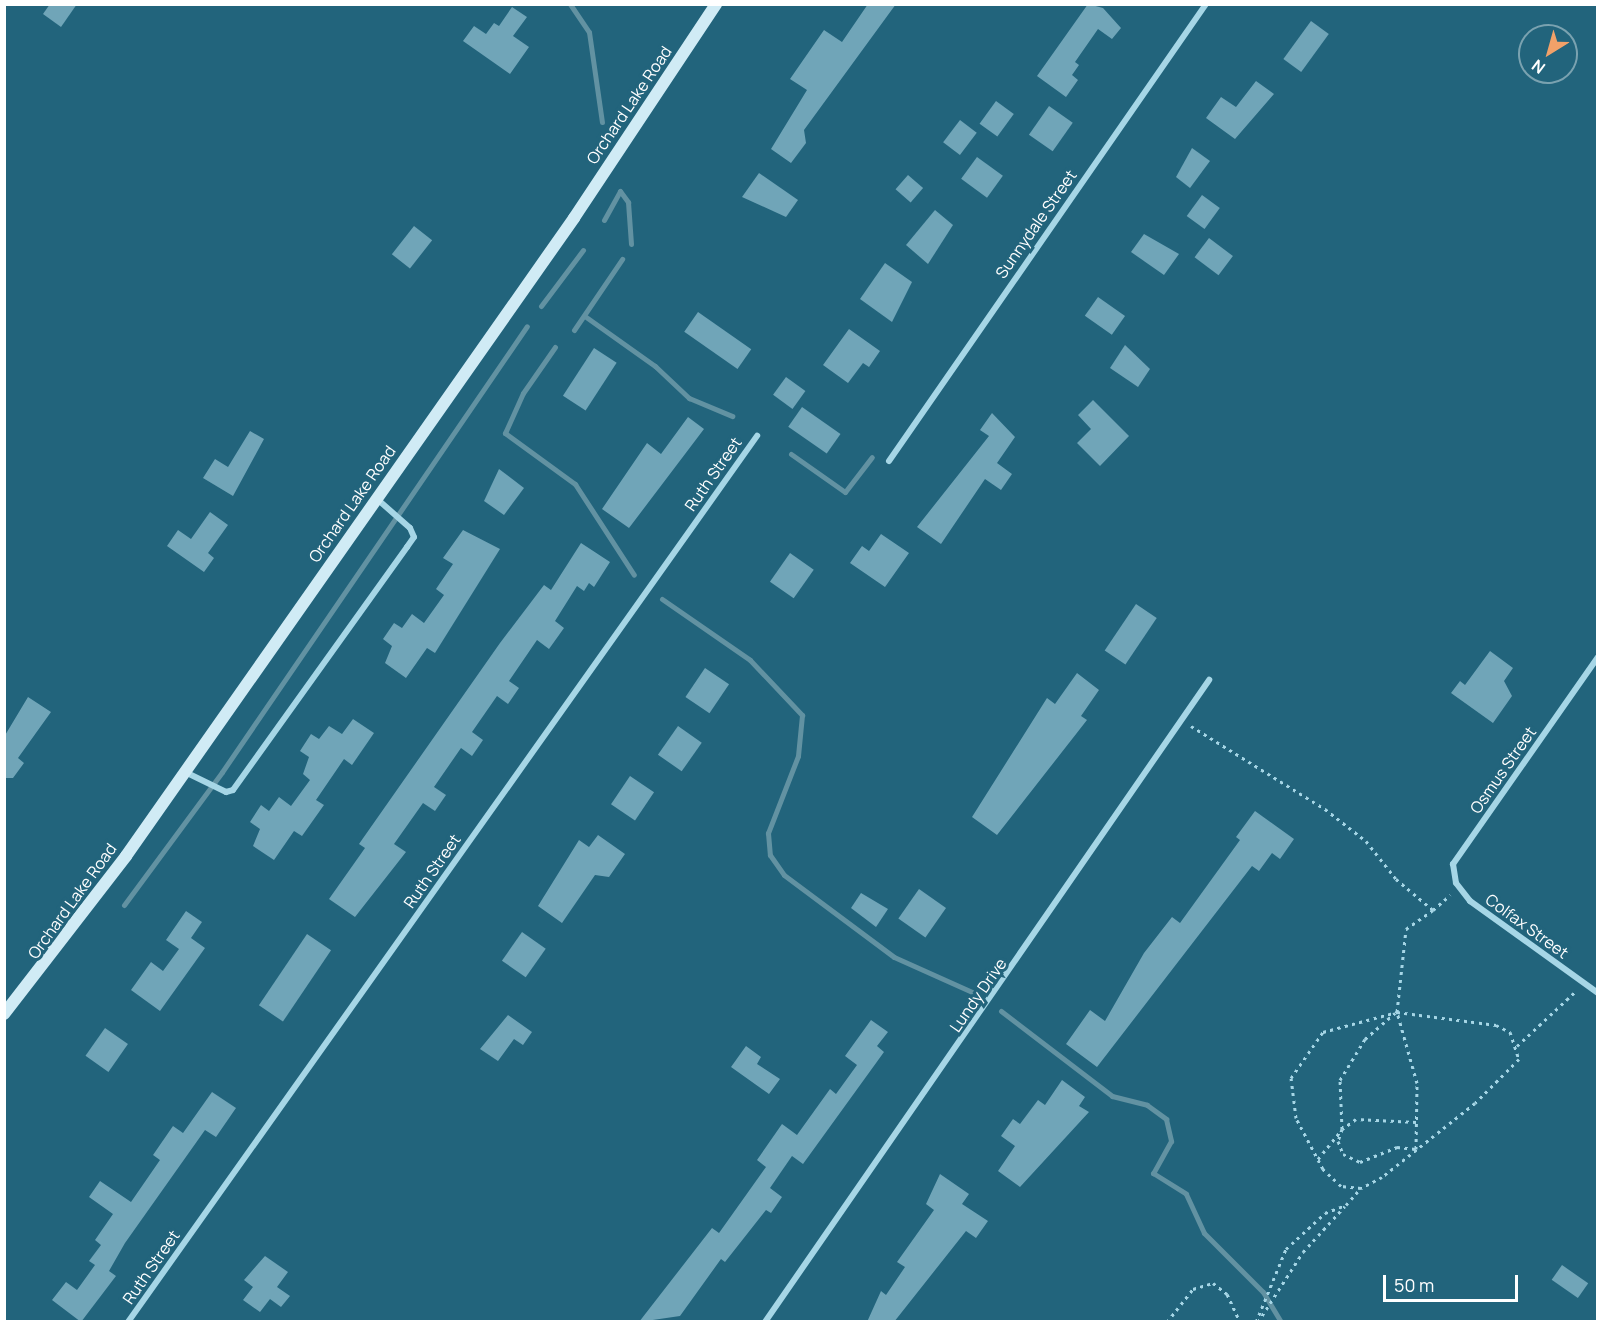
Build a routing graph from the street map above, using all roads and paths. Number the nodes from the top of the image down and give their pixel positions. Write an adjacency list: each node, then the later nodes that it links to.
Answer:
1 (716, 4): 5 (main road, Orchard Lake Road)
2 (1206, 4): 4 (street, Sunnydale Street)
3 (757, 436): 24 (street, Ruth Street)
4 (889, 461)
5 (376, 498): 9 (main road, Orchard Lake Road); 9 (street)
6 (1598, 657): 10 (street, Osmus Street)
7 (1209, 680): 8 (street, Lundy Drive)
8 (1181, 721): 11 (path); 25 (street, Lundy Drive)
9 (182, 771): 15 (main road, Orchard Lake Road)
10 (1460, 888): 11 (path); 12 (street, Colfax Street)
11 (1433, 910): 14 (path)
12 (1583, 983): 13 (street, Colfax Street); 16 (path)
13 (1598, 993)
14 (1396, 1012): 16 (path); 17 (path); 18 (path); 20 (path)
15 (4, 1014)
16 (1517, 1046): 19 (path)
17 (1416, 1122): 18 (path); 19 (path)
18 (1342, 1129): 19 (path); 20 (path)
19 (1416, 1149): 21 (path)
20 (1318, 1159): 21 (path)
21 (1361, 1188): 22 (path)
22 (1346, 1205): 29 (path); 29 (path)
23 (1242, 1317): 26 (path); 27 (path); 28 (path)
24 (128, 1322)
25 (765, 1322)
26 (1167, 1322)
27 (1239, 1322)
28 (1247, 1322)
29 (1257, 1322)

